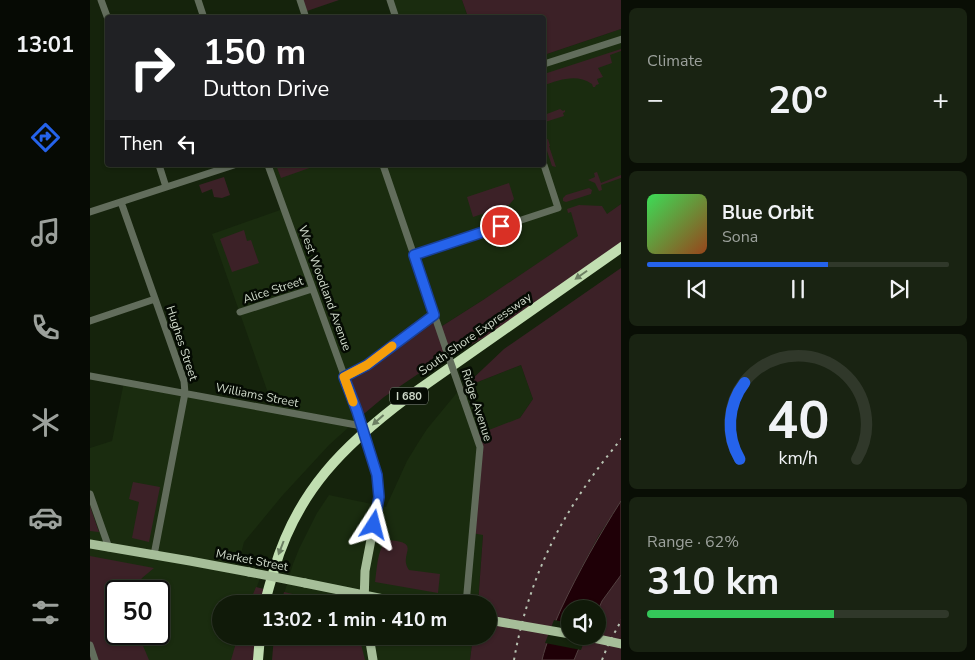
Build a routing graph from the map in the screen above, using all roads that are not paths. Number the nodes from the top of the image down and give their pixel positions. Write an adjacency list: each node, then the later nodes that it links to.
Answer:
1 (101, 0): 5 (street)
2 (198, 0): 6 (street)
3 (300, 0): 7 (street)
4 (390, 0): 8 (street)
5 (107, 15)
6 (203, 15)
7 (305, 15)
8 (395, 15)
9 (621, 39): 10 (street)
10 (546, 63)
11 (160, 167): 16 (street)
12 (228, 167): 16 (street)
13 (269, 167): 21 (street, West Woodland Avenue)
14 (384, 167): 20 (street, Ridge Avenue)
15 (545, 167): 20 (street)
16 (166, 187): 17 (street)
17 (120, 202): 18 (street); 22 (street, Hughes Street)
18 (90, 212)
19 (621, 247): 35 (highway, South Shore Expressway / I 680, one-way to 35)
20 (414, 255): 24 (street, Ridge Avenue)
21 (312, 289): 23 (street, Alice Street); 27 (street, West Woodland Avenue)
22 (155, 299): 25 (street); 28 (street, Hughes Street)
23 (240, 312)
24 (434, 315): 27 (street); 38 (street, Ridge Avenue, bridge)
25 (90, 321)
26 (90, 376): 28 (street, Williams Street)
27 (344, 377): 29 (street, West Woodland Avenue, bridge)
28 (185, 393): 29 (street, Williams Street); 34 (street, Hughes Street)
29 (362, 426): 31 (street, West Woodland Avenue, bridge)
30 (90, 494): 33 (street)
31 (374, 524): 37 (main road, West Woodland Avenue)
32 (90, 544): 33 (main road, Market Street)
33 (109, 548): 34 (main road, Market Street)
34 (154, 555): 36 (main road, Market Street, bridge)
35 (267, 595)
36 (346, 595)
37 (364, 595)
38 (467, 595)
39 (497, 621): 40 (main road, bridge)
40 (561, 632)
41 (606, 641): 42 (main road, bridge)
42 (621, 644)
43 (90, 645): 46 (street)
44 (259, 645): 47 (highway)
45 (370, 645): 48 (main road)
46 (96, 660)
47 (258, 660)
48 (373, 660)

